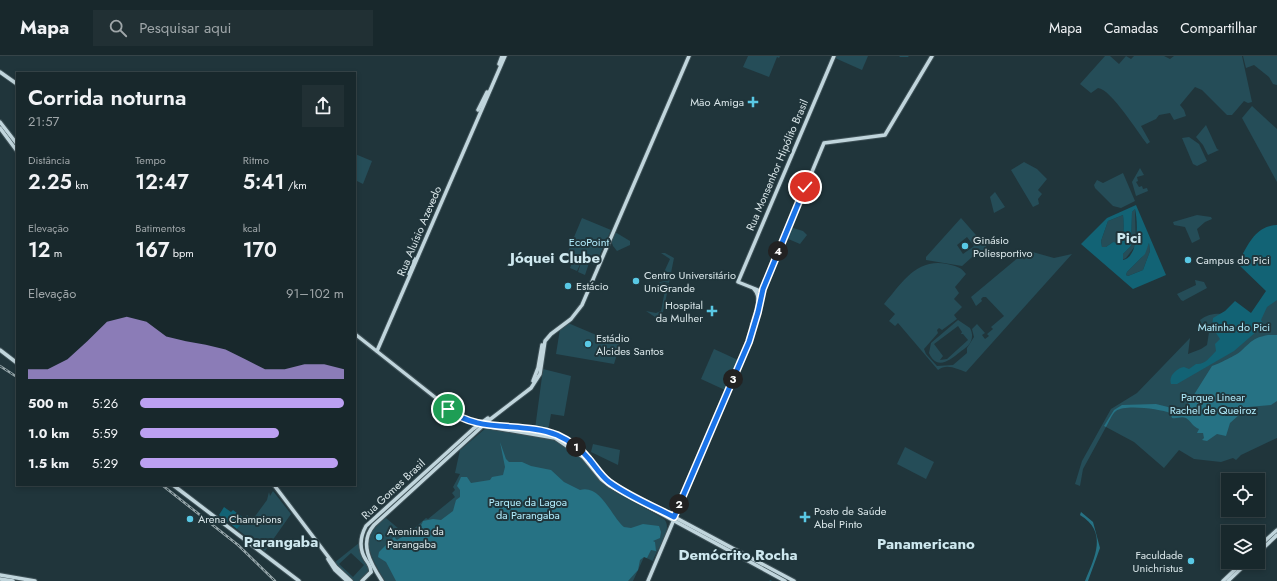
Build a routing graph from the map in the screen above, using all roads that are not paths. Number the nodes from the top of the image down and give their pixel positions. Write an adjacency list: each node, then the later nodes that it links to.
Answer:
1 (503, 56): 15 (main road, Rua Aluísio Azevedo)
2 (688, 56): 18 (main road, Rua Gomes Brasil); 19 (main road, Rua Gomes Brasil)
3 (834, 56): 11 (main road, Rua Monsenhor Hipólito Brasil)
4 (932, 56): 12 (main road)
5 (0, 72): 6 (main road)
6 (16, 83)
7 (0, 122): 9 (main road)
8 (0, 128): 10 (main road)
9 (16, 143)
10 (16, 150)
11 (754, 288): 12 (main road); 17 (main road)
12 (762, 292): 25 (main road)
13 (356, 335): 15 (main road)
14 (0, 350): 16 (main road)
15 (376, 351): 18 (main road)
16 (16, 362)
17 (724, 391)
18 (479, 424): 19 (main road); 20 (main road, Rua Gomes Brasil)
19 (485, 425): 21 (main road, Rua Gomes Brasil); 24 (main road); 25 (main road)
20 (454, 446): 21 (main road); 34 (main road, Rua Gomes Brasil)
21 (448, 458): 35 (main road, Rua Gomes Brasil)
22 (174, 486): 40 (main road)
23 (275, 486): 30 (main road)
24 (664, 517): 25 (main road); 26 (main road)
25 (673, 519): 26 (main road); 46 (main road); 47 (main road)
26 (668, 529): 45 (main road)
27 (1277, 530): 29 (main road)
28 (1277, 535): 31 (main road)
29 (1265, 541)
30 (319, 545): 41 (main road); 42 (main road)
31 (1265, 546)
32 (1236, 569): 48 (main road)
33 (1241, 569): 49 (main road)
34 (371, 572): 35 (main road); 43 (main road)
35 (376, 572): 44 (main road, Rua Gomes Brasil)
36 (0, 575): 39 (main road)
37 (0, 579): 38 (main road)
38 (13, 581)
39 (35, 581)
40 (299, 581)
41 (347, 581)
42 (351, 581)
43 (362, 581)
44 (382, 581)
45 (648, 581)
46 (785, 581)
47 (794, 581)
48 (1223, 581)
49 (1228, 581)

